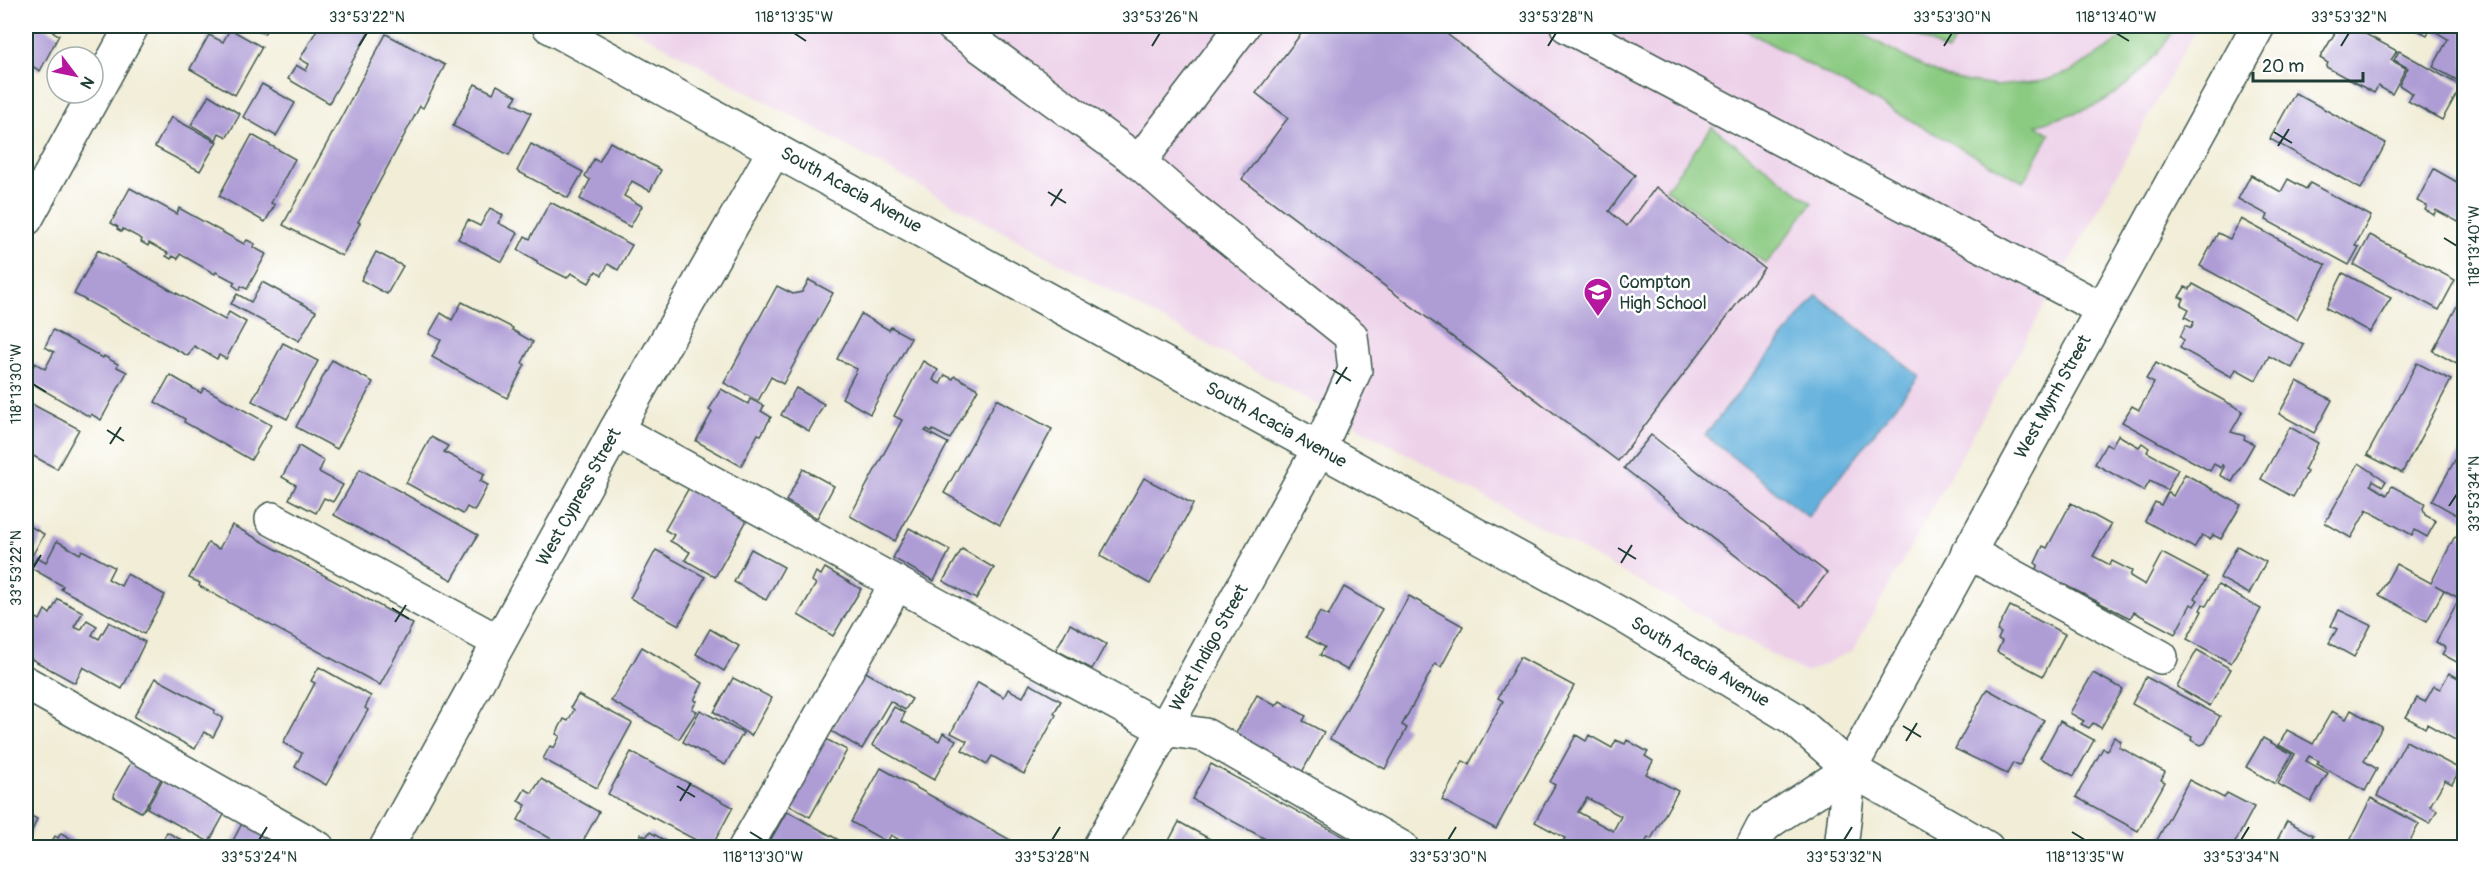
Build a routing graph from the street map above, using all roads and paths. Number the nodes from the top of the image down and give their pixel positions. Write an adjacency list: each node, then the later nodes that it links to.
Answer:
1 (132, 26): 9 (street)
2 (549, 26): 7 (street, South Acacia Avenue)
3 (953, 26): 8 (street, West Indigo Street)
4 (1243, 26): 8 (street)
5 (1568, 26): 10 (street)
6 (2258, 26): 10 (street, West Myrrh Street)
7 (775, 149): 11 (street, West Cypress Street); 12 (street, South Acacia Avenue)
8 (1138, 162): 12 (street, West Indigo Street)
9 (26, 219)
10 (2102, 309): 14 (street, West Myrrh Street)
11 (616, 430): 15 (street); 16 (street, West Cypress Street)
12 (1319, 449): 19 (street, West Indigo Street); 20 (street, South Acacia Avenue)
13 (272, 519): 16 (street)
14 (1968, 552): 17 (street); 20 (street, West Myrrh Street)
15 (897, 583): 19 (street); 23 (street)
16 (499, 642): 22 (street, West Cypress Street)
17 (2161, 657)
18 (26, 683): 21 (street)
19 (1164, 729): 24 (street, West Indigo Street); 25 (street)
20 (1850, 770): 26 (street, West Myrrh Street); 27 (street, West Myrrh Street); 28 (street, South Acacia Avenue)
21 (318, 848)
22 (386, 848)
23 (745, 848)
24 (1099, 848)
25 (1402, 848)
26 (1752, 848)
27 (1841, 848)
28 (1988, 848)

